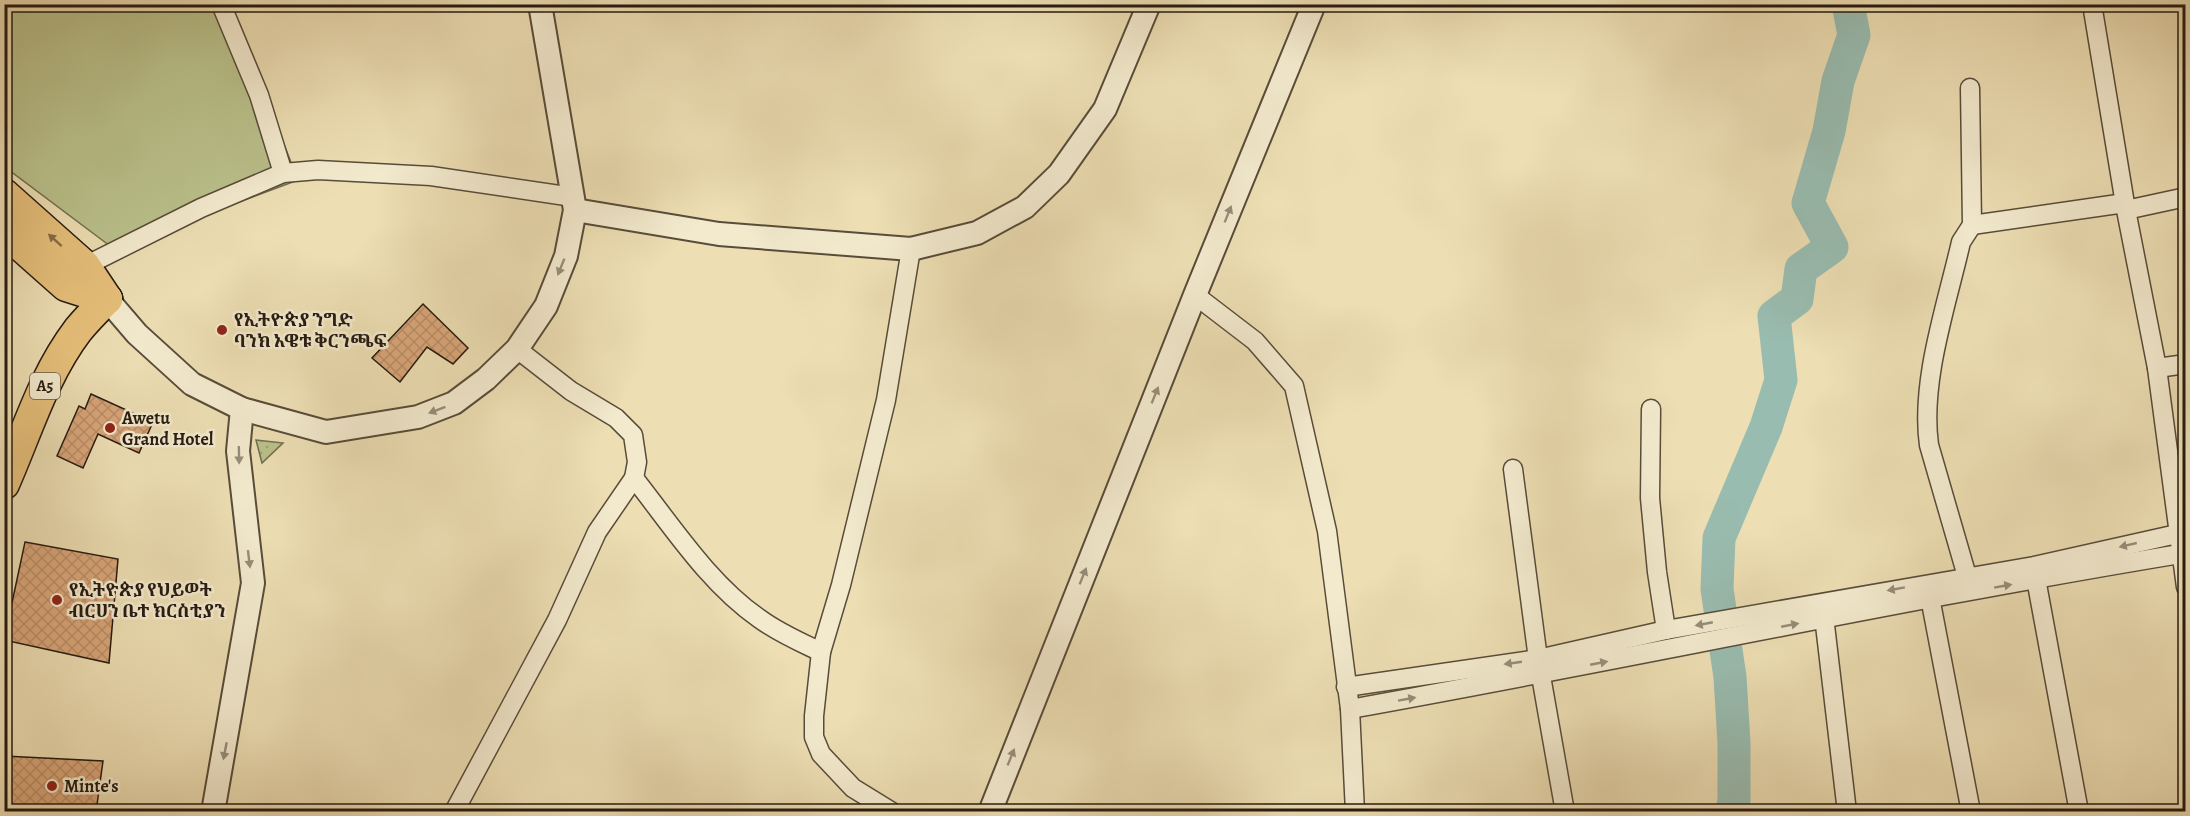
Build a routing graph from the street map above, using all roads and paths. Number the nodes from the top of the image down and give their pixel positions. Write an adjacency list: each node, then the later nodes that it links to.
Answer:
1 (221, 4): 7 (street)
2 (540, 4): 10 (street)
3 (1149, 4): 14 (street)
4 (1314, 4): 16 (street, one-way to 4)
5 (2092, 4): 11 (street)
6 (1970, 88): 12 (street)
7 (283, 173): 10 (street); 15 (street)
8 (4, 194): 15 (highway, one-way to 8)
9 (2186, 197): 11 (street)
10 (574, 203): 14 (street); 18 (street, one-way to 18)
11 (2126, 206): 12 (street); 20 (street)
12 (1972, 225): 29 (street)
13 (4, 231): 17 (highway)
14 (911, 249): 34 (street)
15 (85, 266): 17 (highway)
16 (1195, 295): 36 (street); 41 (street, one-way to 16)
17 (106, 299): 21 (street); 25 (highway, A5)
18 (517, 349): 21 (street, one-way to 21); 24 (street)
19 (2186, 364): 20 (street)
20 (2157, 368): 26 (street)
21 (242, 409): 38 (street, one-way to 38)
22 (1651, 409): 33 (street)
23 (1514, 469): 35 (street)
24 (634, 478): 34 (street); 39 (street)
25 (4, 484)
26 (2181, 533): 27 (street); 28 (street, one-way to 28)
27 (2182, 554): 28 (street); 30 (street)
28 (2035, 573): 29 (street); 46 (street)
29 (1970, 585): 31 (street)
30 (2186, 587)
31 (1929, 590): 32 (street); 45 (street)
32 (1824, 610): 33 (street, one-way to 33); 35 (street, one-way to 32); 44 (street)
33 (1666, 630): 35 (street)
34 (821, 652): 40 (street)
35 (1539, 667): 36 (street, one-way to 36); 37 (street, one-way to 35); 43 (street)
36 (1346, 687): 37 (street)
37 (1350, 709): 42 (street)
38 (213, 812)
39 (454, 812)
40 (892, 812)
41 (990, 812)
42 (1355, 812)
43 (1566, 812)
44 (1847, 812)
45 (1971, 812)
46 (2079, 812)

